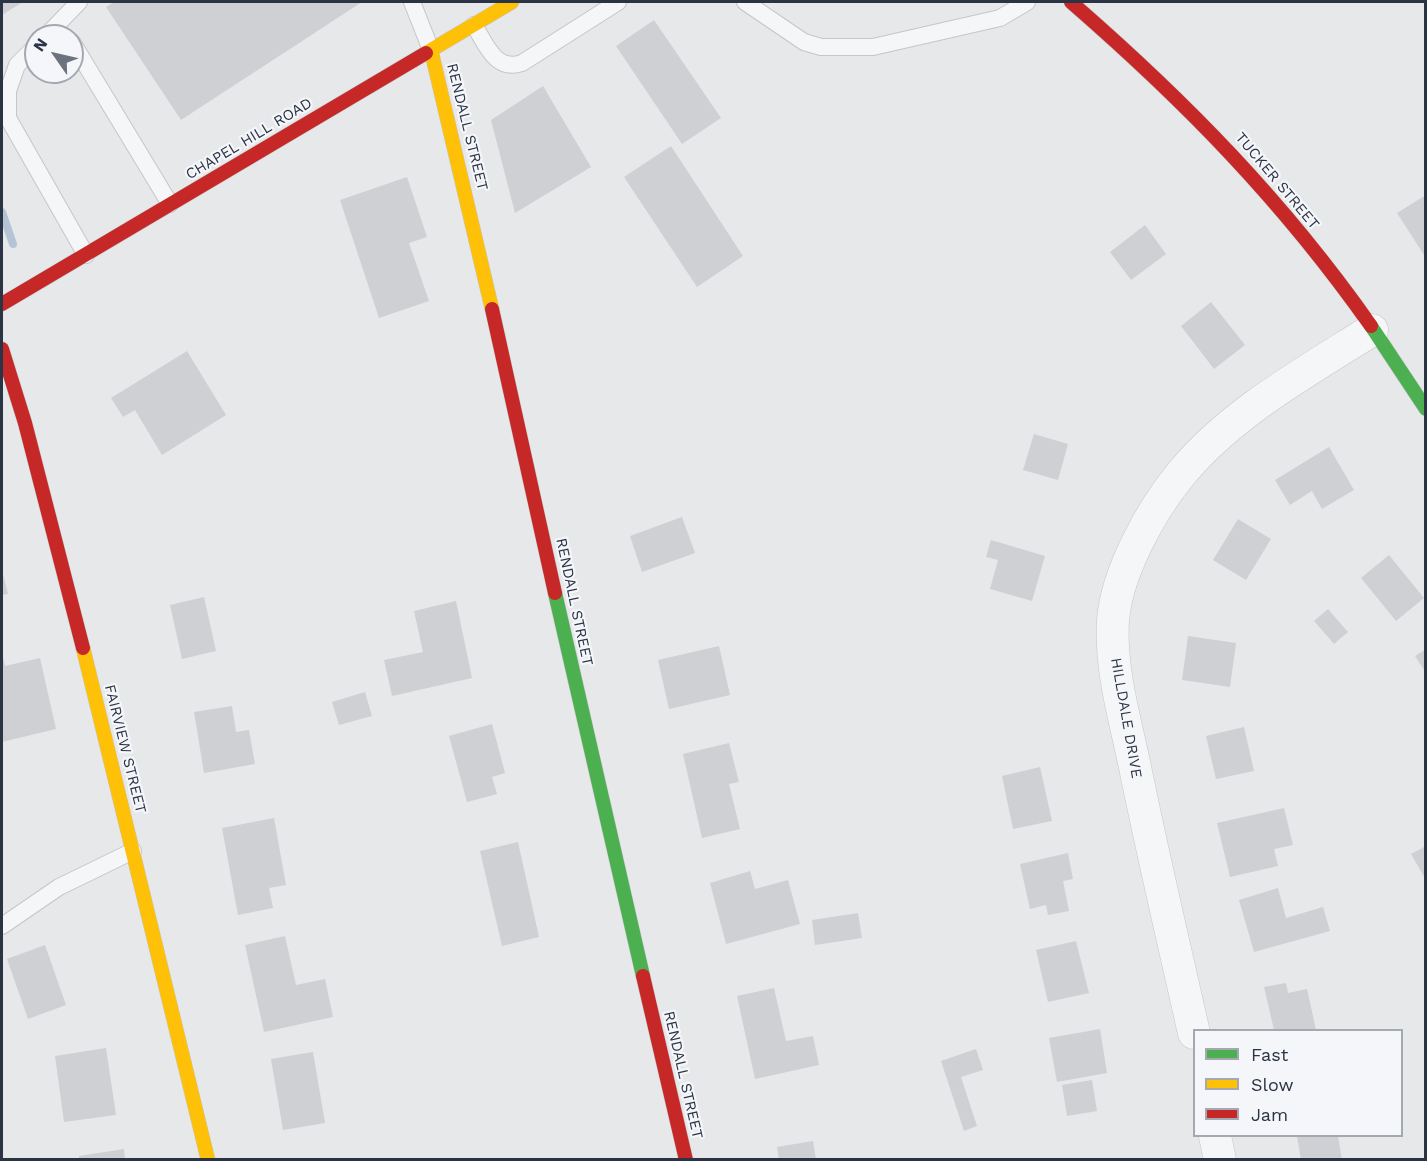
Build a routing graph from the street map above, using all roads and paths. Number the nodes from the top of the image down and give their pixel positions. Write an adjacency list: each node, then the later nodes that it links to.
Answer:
1 (79, 2): 8 (lane)
2 (412, 2): 10 (lane)
3 (512, 2): 9 (street, CHAPEL HILL ROAD)
4 (618, 2): 9 (lane)
5 (745, 2): 6 (lane)
6 (1027, 2)
7 (1071, 2): 16 (street, TUCKER STREET)
8 (67, 24)
9 (474, 25): 10 (street, CHAPEL HILL ROAD)
10 (431, 50): 13 (street, CHAPEL HILL ROAD); 24 (street, RENDALL STREET)
11 (24, 58): 14 (lane)
12 (84, 62): 13 (lane)
13 (171, 204): 14 (street, CHAPEL HILL ROAD)
14 (86, 255): 15 (street, CHAPEL HILL ROAD)
15 (2, 304)
16 (1372, 330): 18 (street, TUCKER STREET); 21 (street, HILLDALE DRIVE)
17 (2, 349): 19 (street, FAIRVIEW STREET)
18 (1425, 409)
19 (133, 851): 20 (lane); 23 (street, FAIRVIEW STREET)
20 (2, 926)
21 (1193, 1029)
22 (1215, 1137): 25 (street)
23 (208, 1160)
24 (686, 1160)
25 (1220, 1160)

